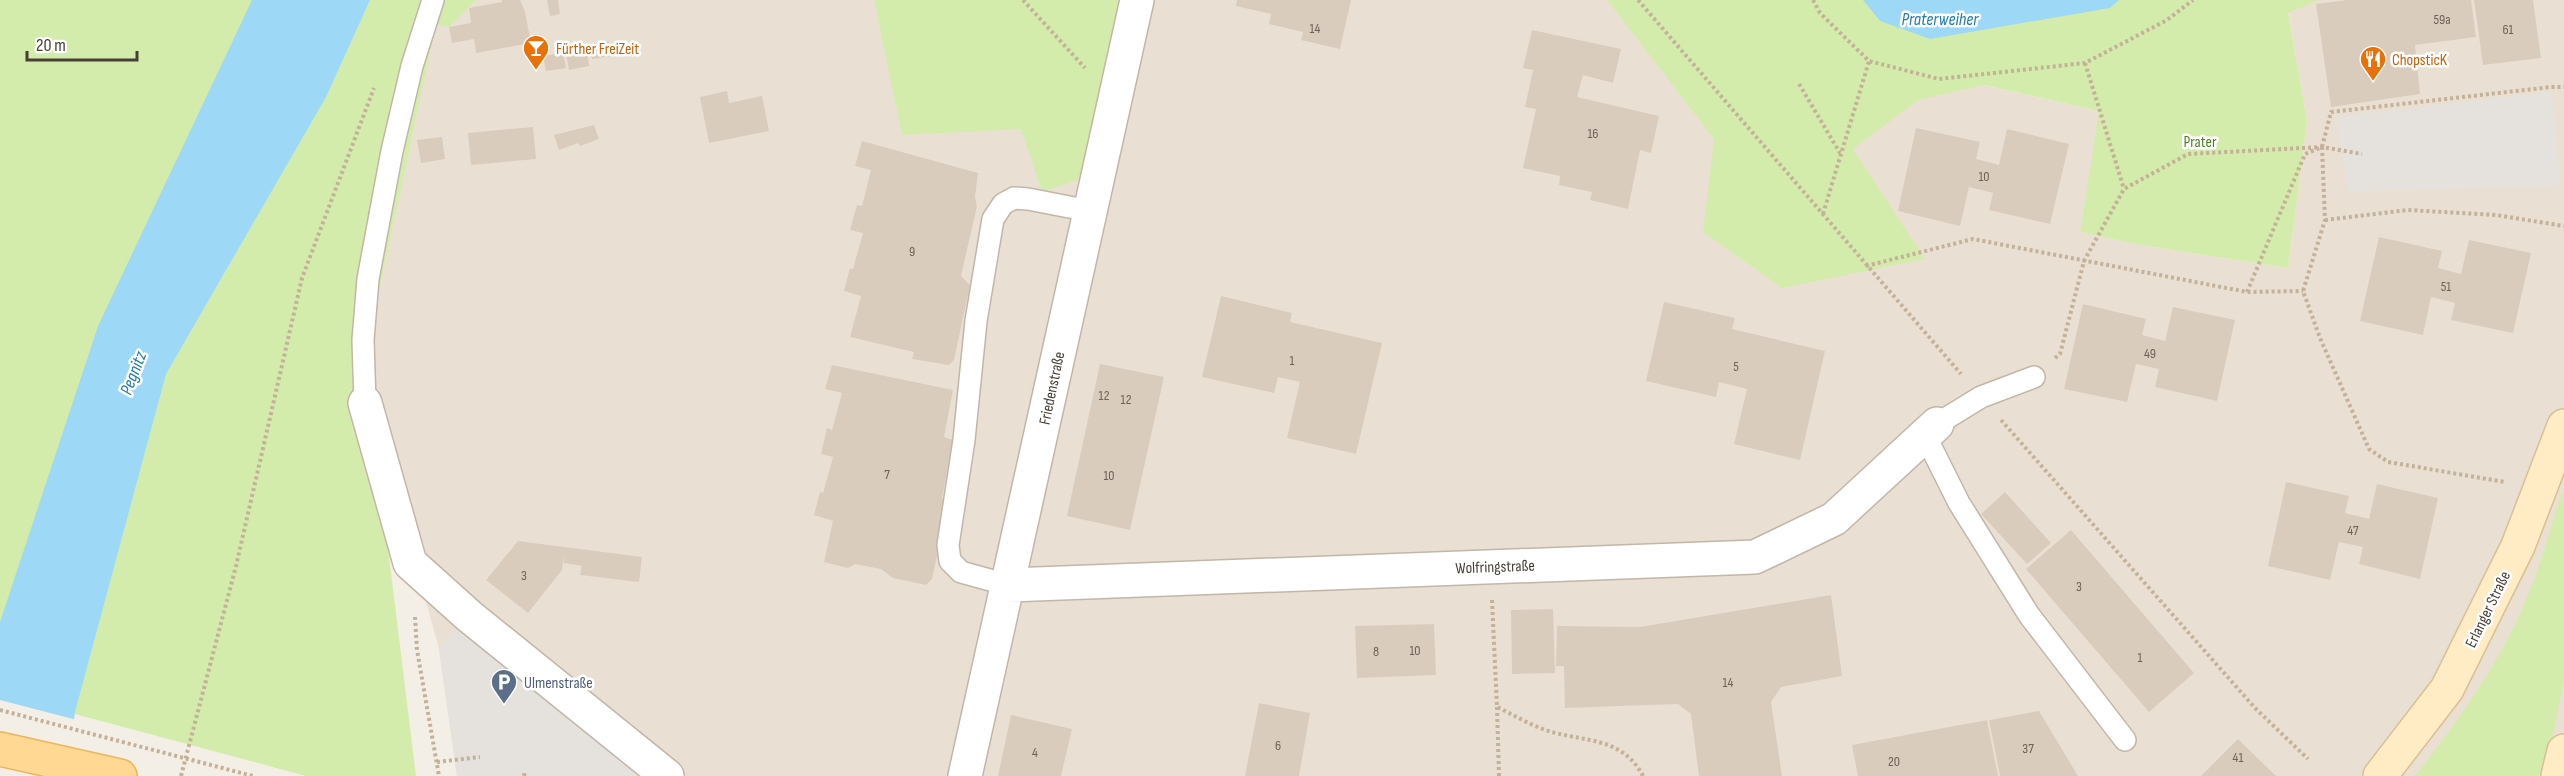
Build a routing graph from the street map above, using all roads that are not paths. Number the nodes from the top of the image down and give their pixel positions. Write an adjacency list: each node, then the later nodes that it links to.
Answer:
1 (433, 0): 5 (lane)
2 (1137, 0): 3 (street, Friedenstraße)
3 (1090, 211): 8 (street, Friedenstraße); 8 (lane)
4 (2034, 377): 7 (lane)
5 (365, 403): 13 (street)
6 (2564, 426): 15 (main road, Erlanger Straße)
7 (1931, 429): 8 (street, Wolfringstraße); 9 (lane)
8 (1008, 585): 14 (street, Friedenstraße)
9 (2125, 740)
10 (0, 749): 12 (main road)
11 (2564, 751): 16 (main road)
12 (120, 776)
13 (667, 776)
14 (965, 776)
15 (2380, 776)
16 (2558, 776)

